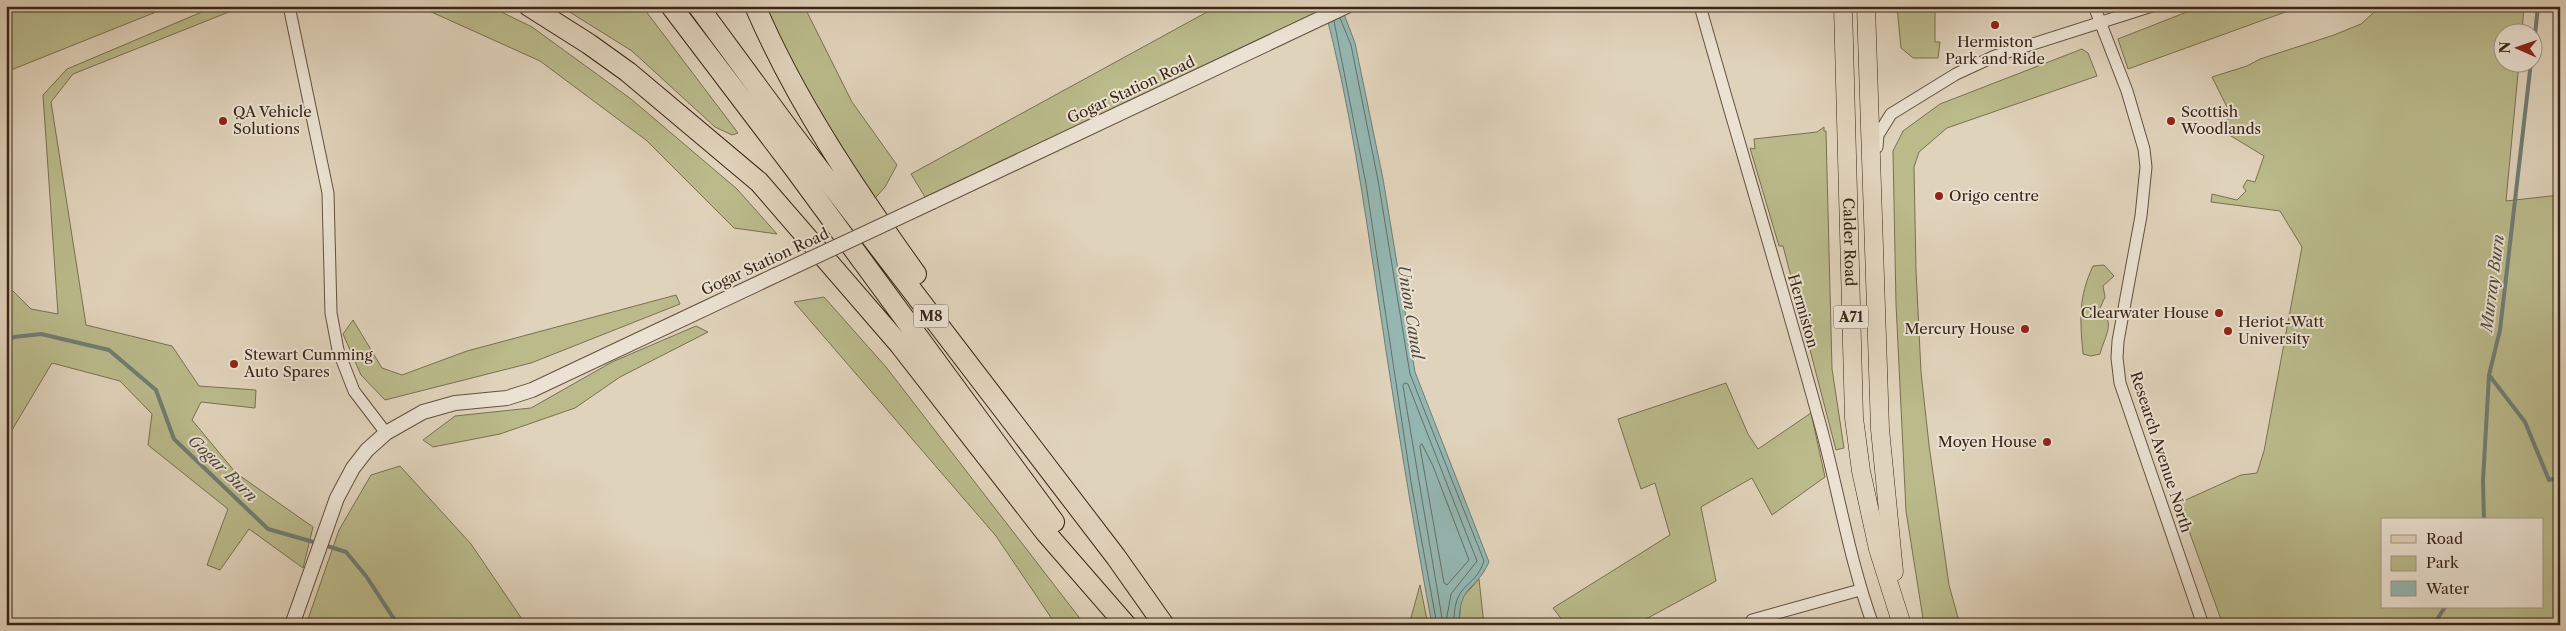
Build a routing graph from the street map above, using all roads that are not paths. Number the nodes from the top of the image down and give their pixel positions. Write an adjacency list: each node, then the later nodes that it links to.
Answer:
1 (289, 6): 14 (street)
2 (529, 6): 20 (highway, M8)
3 (671, 6): 20 (highway, M8)
4 (698, 6): 15 (highway, M8)
5 (755, 6): 15 (highway, M8)
6 (1347, 6): 14 (street, Gogar Station Road, bridge)
7 (1700, 6): 16 (street, Hermiston)
8 (1843, 6): 18 (main road, Calder Road / A71)
9 (1866, 6): 13 (main road, Calder Road / A71)
10 (2094, 6): 12 (street, Research Avenue North)
11 (2152, 6): 12 (street)
12 (2102, 24): 13 (street); 23 (street, Research Avenue North)
13 (1871, 205): 18 (main road, Calder Road / A71)
14 (386, 433): 19 (street, Gogar Station Road)
15 (1116, 558): 21 (highway, M8)
16 (1860, 590): 17 (street); 22 (street, Hermiston)
17 (1752, 620)
18 (1901, 624)
19 (292, 625)
20 (1127, 625)
21 (1164, 625)
22 (1873, 625)
23 (2203, 625)

